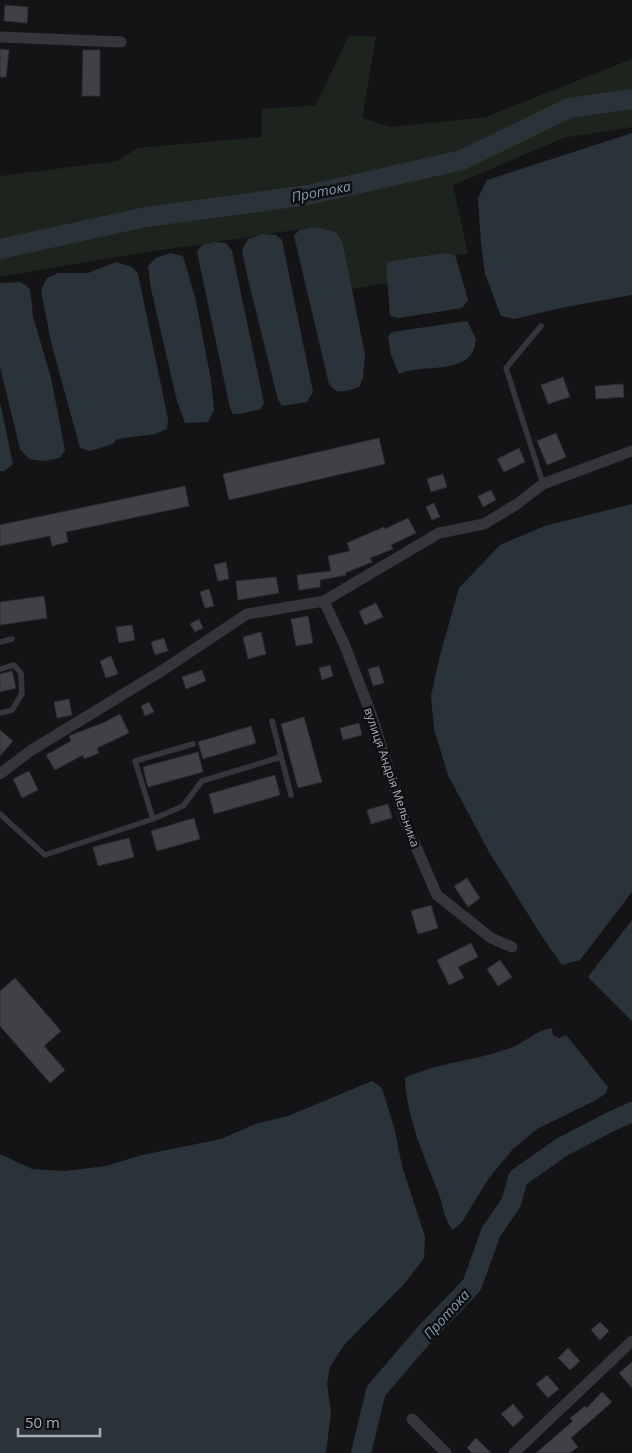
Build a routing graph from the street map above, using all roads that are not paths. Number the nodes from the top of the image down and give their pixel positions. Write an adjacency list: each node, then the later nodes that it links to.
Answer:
1 (0, 37): 2 (street)
2 (121, 42)
3 (542, 326): 5 (lane)
4 (632, 451): 5 (street)
5 (543, 484): 6 (street)
6 (324, 601): 14 (street); 18 (street, вулиця Андрія Мельника)
7 (12, 639): 8 (lane)
8 (0, 642)
9 (0, 669): 10 (lane)
10 (0, 714)
11 (272, 720): 13 (lane)
12 (193, 744): 17 (lane)
13 (281, 757): 15 (lane); 17 (lane)
14 (0, 774)
15 (291, 795)
16 (0, 814): 17 (lane)
17 (153, 819)
18 (512, 947)
19 (632, 1341): 22 (street)
20 (412, 1419): 21 (street)
21 (446, 1453)
22 (514, 1453)

